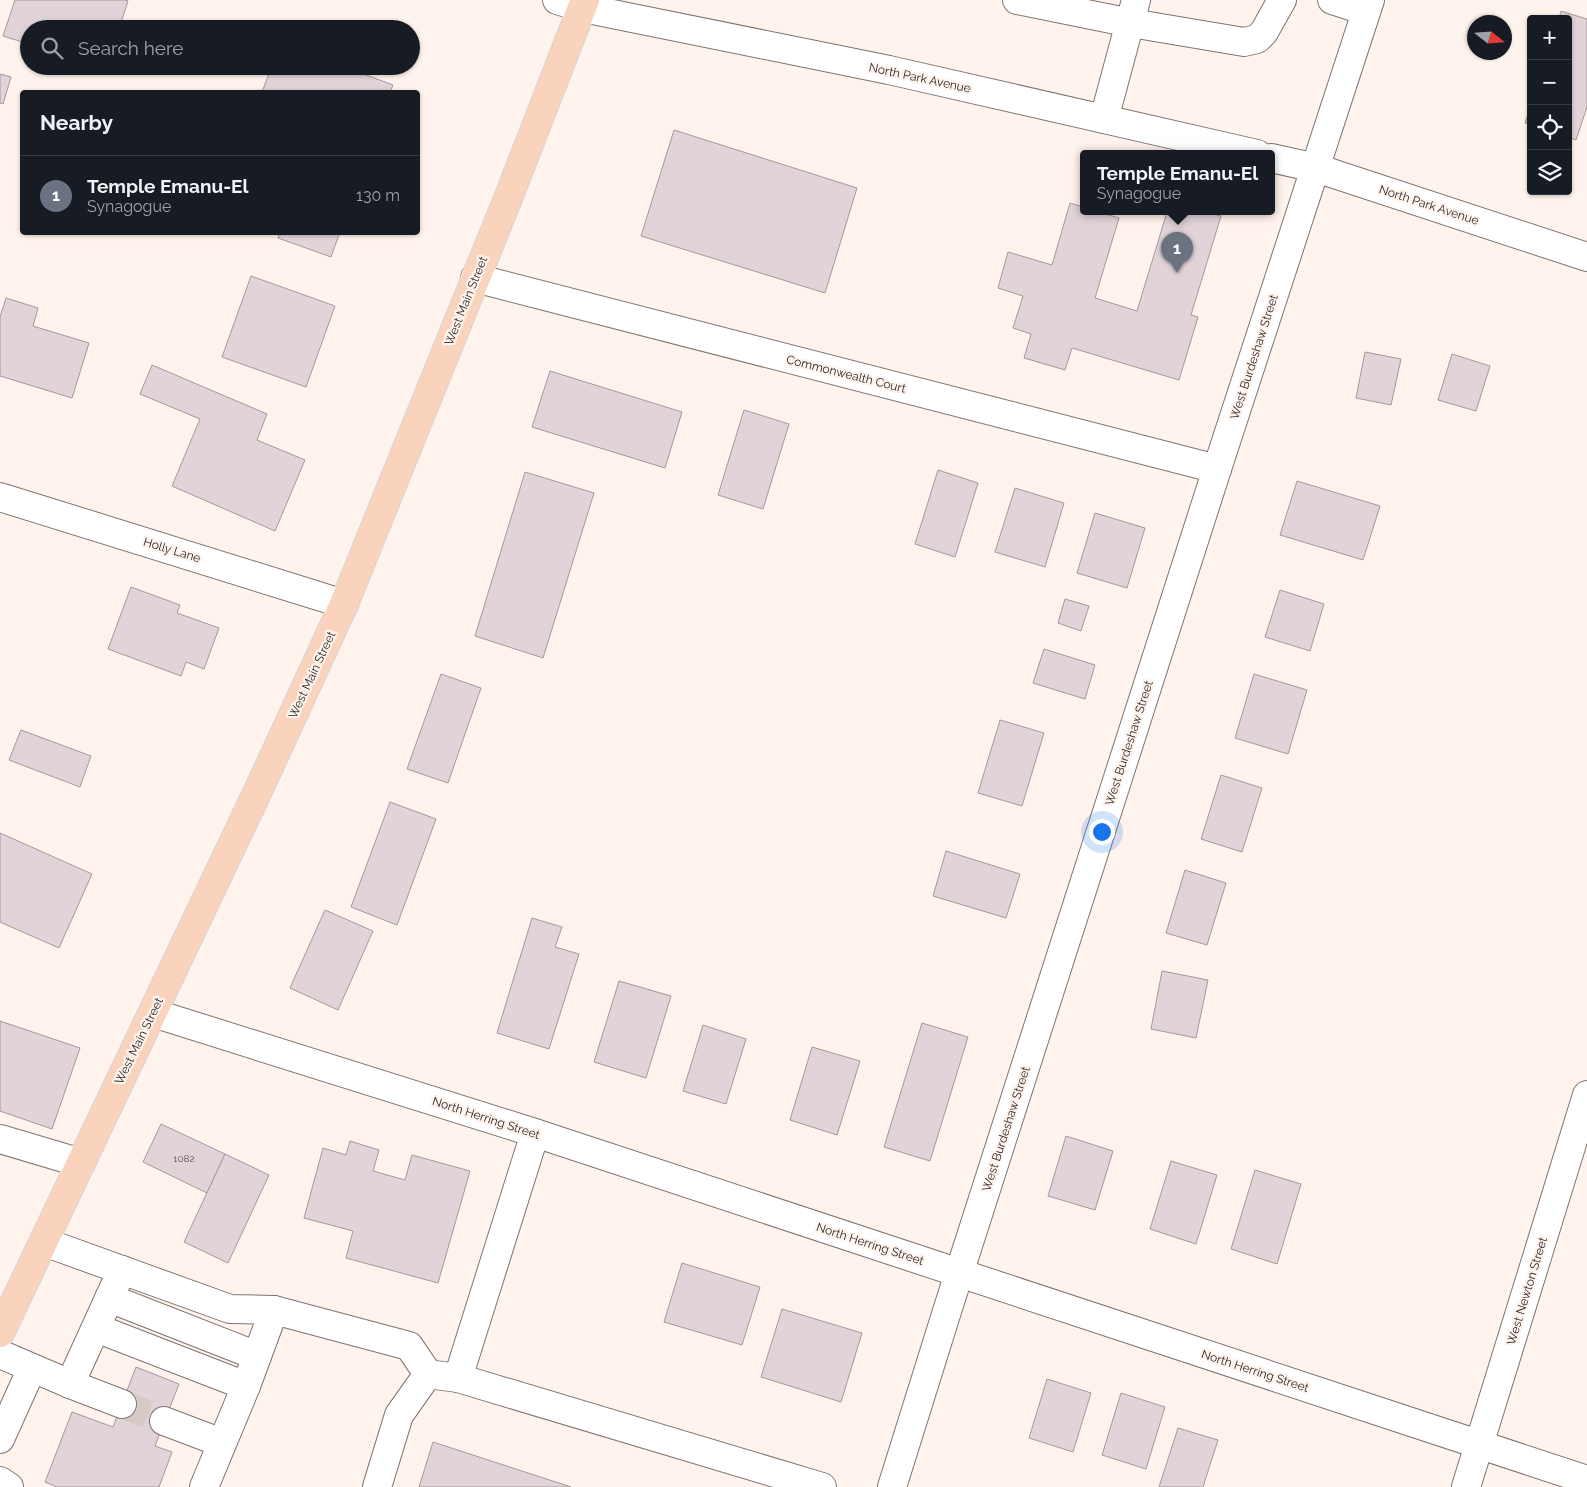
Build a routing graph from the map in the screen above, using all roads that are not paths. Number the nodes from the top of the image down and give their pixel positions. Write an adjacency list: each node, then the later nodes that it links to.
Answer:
1 (1017, 0): 6 (street)
2 (1282, 0): 6 (street)
3 (1332, 0): 5 (street)
4 (575, 3): 7 (street, North Park Avenue); 12 (main road, West Main Street)
5 (1368, 5): 10 (street, West Burdeshaw Street)
6 (1133, 12): 7 (street)
7 (1104, 118): 8 (street, North Park Avenue)
8 (1240, 150)
9 (1275, 159): 10 (street, North Park Avenue)
10 (1316, 168): 11 (street, North Park Avenue); 13 (street, West Burdeshaw Street)
11 (1587, 257)
12 (475, 278): 13 (street, Commonwealth Court); 15 (main road, West Main Street)
13 (1217, 470): 23 (street, West Burdeshaw Street)
14 (0, 497): 15 (street, Holly Lane)
15 (344, 604): 16 (main road, West Main Street)
16 (153, 1013): 18 (street, North Herring Street); 20 (main road, West Main Street)
17 (1587, 1095): 39 (street, West Newton Street)
18 (535, 1133): 23 (street, North Herring Street); 32 (street)
19 (0, 1139): 20 (street)
20 (80, 1163): 21 (main road, West Main Street)
21 (44, 1242): 22 (street); 27 (main road, West Main Street)
22 (122, 1270): 24 (street); 25 (street)
23 (959, 1274): 39 (street, North Herring Street); 46 (street, West Burdeshaw Street)
24 (109, 1298): 26 (street); 29 (street)
25 (274, 1310): 29 (street); 31 (street)
26 (96, 1328): 33 (street); 34 (street)
27 (0, 1334)
28 (0, 1354): 30 (street)
29 (257, 1356): 34 (street)
30 (32, 1368): 33 (street); 37 (street)
31 (428, 1374): 32 (street); 44 (street)
32 (458, 1378): 45 (street)
33 (70, 1384): 35 (street)
34 (246, 1386): 38 (street)
35 (122, 1404)
36 (164, 1421): 38 (street)
37 (0, 1439)
38 (222, 1443): 43 (street)
39 (1480, 1444): 40 (street, North Herring Street); 47 (street, West Newton Street)
40 (1587, 1480)
41 (0, 1481): 42 (street)
42 (9, 1487)
43 (204, 1487)
44 (377, 1487)
45 (822, 1487)
46 (892, 1487)
47 (1466, 1487)

